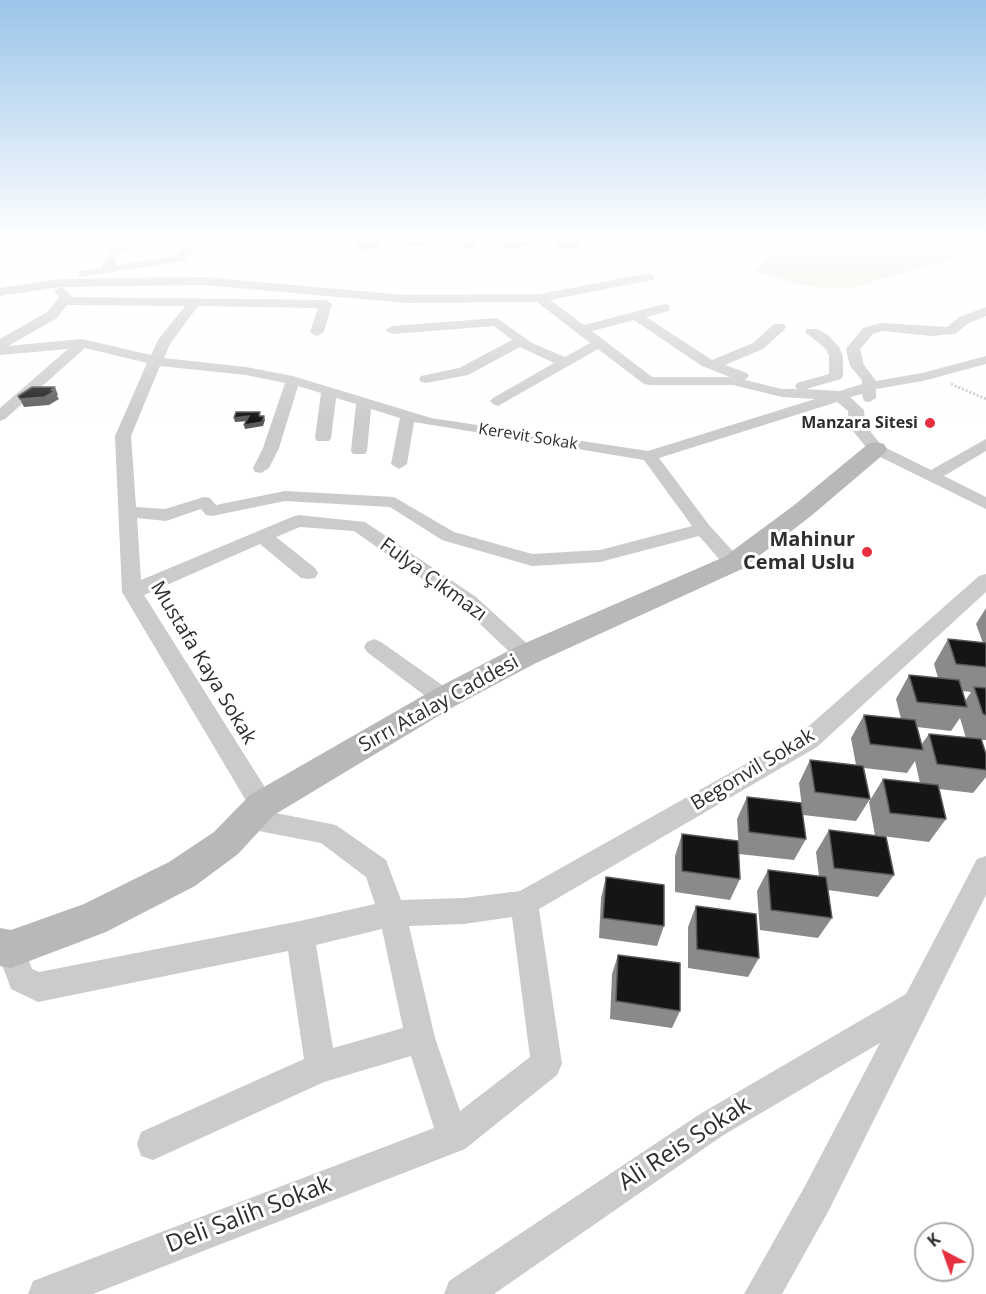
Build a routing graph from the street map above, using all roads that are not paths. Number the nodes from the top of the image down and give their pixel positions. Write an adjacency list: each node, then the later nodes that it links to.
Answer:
1 (63, 301): 18 (street)
2 (80, 301): 5 (street)
3 (367, 301): 6 (street)
4 (544, 301): 12 (street, Kerevit Sokak)
5 (193, 304): 6 (street); 21 (street, Mustafa Kaya Sokak)
6 (325, 304): 13 (street)
7 (664, 308): 9 (street)
8 (986, 311): 27 (street)
9 (636, 316): 12 (street); 23 (street)
10 (778, 327): 23 (street)
11 (392, 330): 15 (street)
12 (582, 330): 17 (street, Kerevit Sokak)
13 (317, 332)
14 (812, 332): 24 (street)
15 (521, 340): 22 (street); 25 (street)
16 (81, 343): 19 (street, Kerevit Sokak); 21 (street, Kerevit Sokak); 34 (street)
17 (598, 343): 22 (street); 29 (street, Kerevit Sokak)
18 (0, 345)
19 (0, 351)
20 (986, 360): 27 (street, Kerevit Sokak)
21 (156, 361): 26 (street, Kerevit Sokak); 45 (street, Mustafa Kaya Sokak)
22 (565, 362): 30 (street)
23 (713, 365): 24 (street)
24 (837, 376): 27 (street)
25 (426, 379)
26 (293, 380): 28 (street, Kerevit Sokak); 41 (street)
27 (871, 386): 29 (street, Kerevit Sokak); 32 (street)
28 (329, 391): 31 (street, Kerevit Sokak); 35 (street)
29 (838, 395): 32 (street); 39 (street, Kerevit Sokak)
30 (498, 401)
31 (364, 402): 33 (street, Kerevit Sokak); 38 (street)
32 (856, 410): 37 (street)
33 (408, 415): 39 (street, Kerevit Sokak); 40 (street)
34 (0, 416)
35 (323, 438)
36 (982, 448): 42 (street)
37 (876, 449): 42 (street); 49 (street, Sırrı Atalay Caddesi)
38 (359, 451)
39 (649, 456): 47 (street)
40 (399, 464)
41 (261, 468)
42 (931, 477): 44 (street)
43 (328, 500): 45 (street, Fulya Çıkmazı); 46 (street); 47 (street, Fulya Çıkmazı)
44 (986, 504)
45 (126, 512): 52 (street, Mustafa Kaya Sokak)
46 (332, 524): 48 (street, Fulya Çıkmazı); 54 (street, Fulya Çıkmazı)
47 (703, 529): 49 (street)
48 (262, 536): 50 (street); 52 (street, Fulya Çıkmazı)
49 (733, 563): 54 (street, Sırrı Atalay Caddesi)
50 (309, 573)
51 (986, 581): 58 (street, Begonvil Sokak)
52 (132, 592): 56 (street, Mustafa Kaya Sokak)
53 (374, 647): 55 (street)
54 (526, 655): 55 (street, Sırrı Atalay Caddesi)
55 (444, 698): 56 (street, Sırrı Atalay Caddesi)
56 (255, 812): 59 (street); 61 (street, Sırrı Atalay Caddesi)
57 (986, 868): 62 (street)
58 (524, 903): 59 (street); 65 (street, Deli Salih Sokak)
59 (392, 913): 60 (street); 63 (street)
60 (300, 935): 61 (street); 64 (street)
61 (6, 948)
62 (915, 1005): 68 (street, Ali Reis Sokak); 69 (street)
63 (420, 1038): 64 (street); 65 (street)
64 (321, 1067): 66 (street)
65 (453, 1137): 67 (street, Deli Salih Sokak)
66 (153, 1144)
67 (46, 1294)
68 (462, 1294)
69 (762, 1294)

